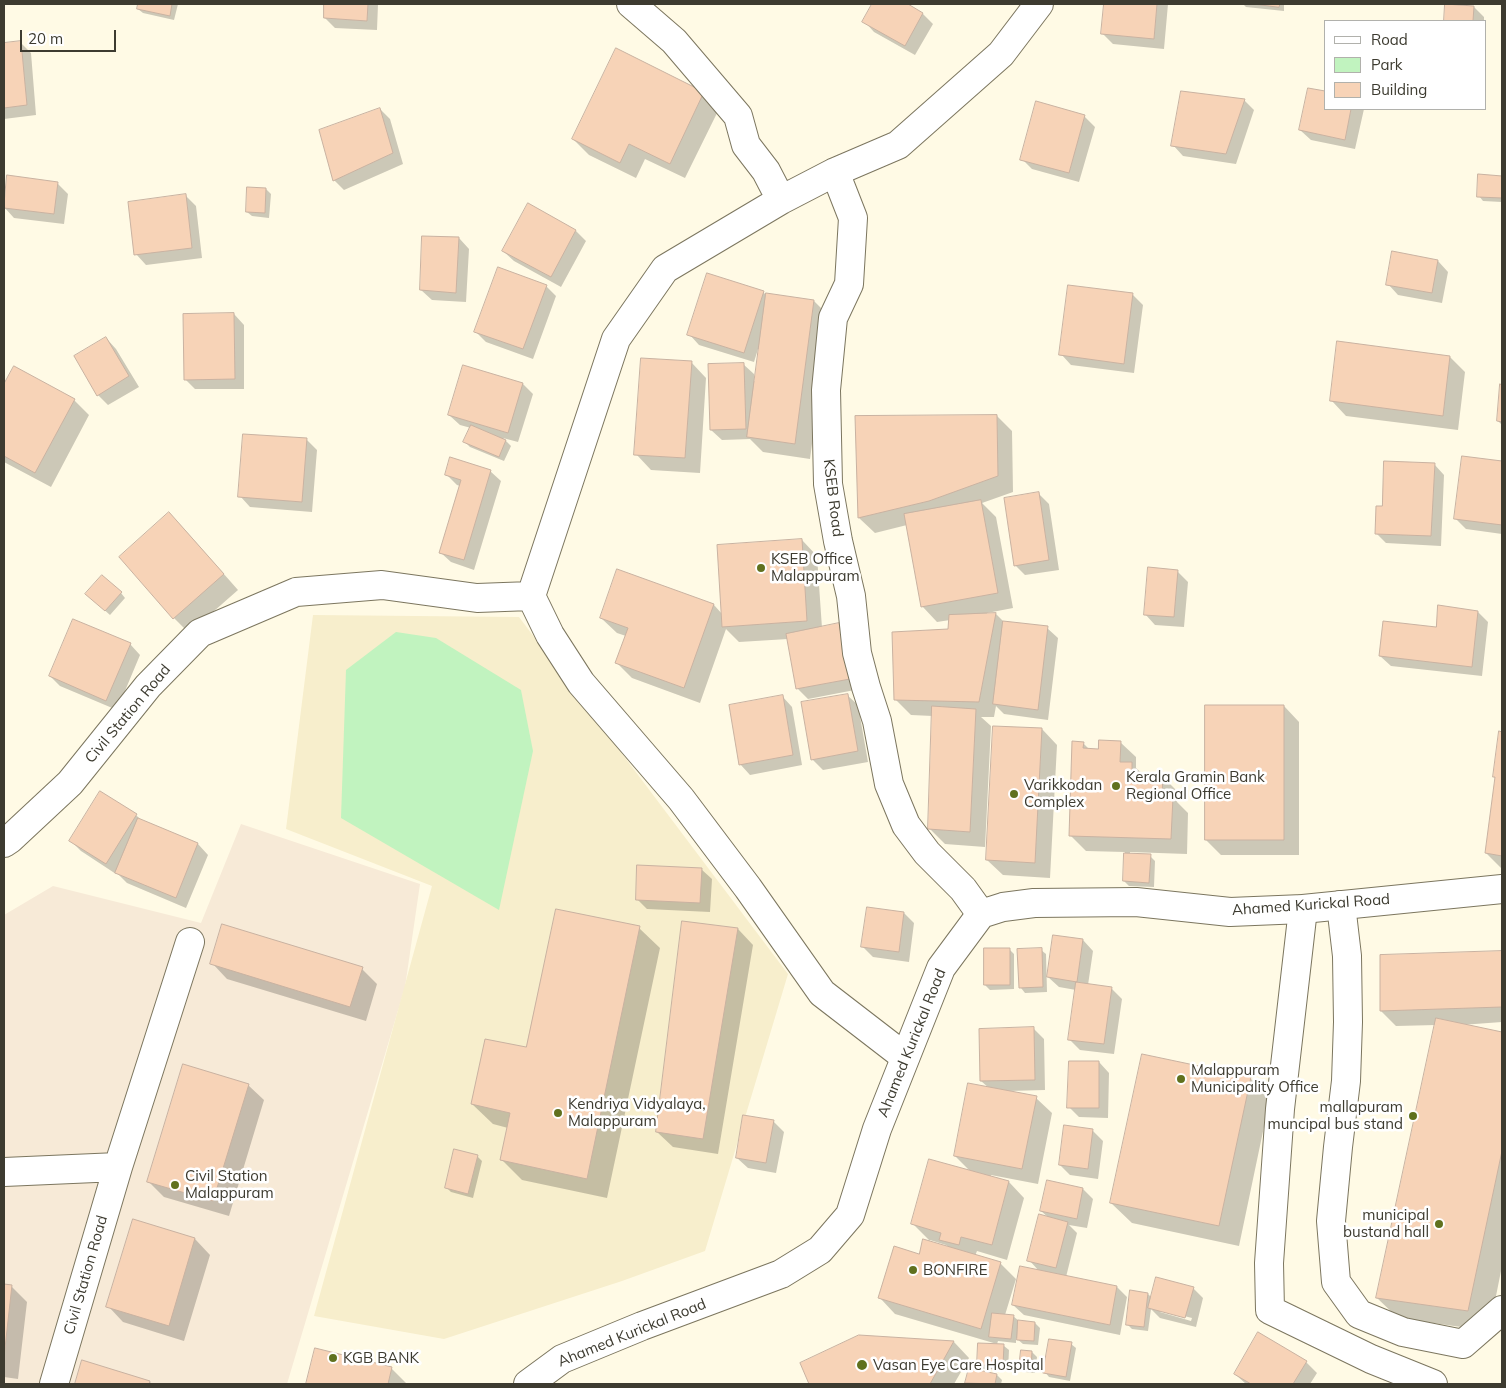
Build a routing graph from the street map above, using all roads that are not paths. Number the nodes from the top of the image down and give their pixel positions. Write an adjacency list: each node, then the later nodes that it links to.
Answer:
1 (631, 4): 4 (street)
2 (1039, 4): 3 (street)
3 (835, 172): 4 (street); 10 (street, KSEB Road)
4 (781, 200): 5 (street)
5 (531, 596): 6 (street, Civil Station Road); 12 (street)
6 (4, 843)
7 (1502, 889): 8 (street, Ahamed Kurickal Road)
8 (1341, 905): 9 (street, Ahamed Kurickal Road); 15 (street)
9 (1303, 909): 10 (street, Ahamed Kurickal Road); 18 (street)
10 (981, 914): 12 (street, Ahamed Kurickal Road)
11 (190, 942): 13 (street, Civil Station Road)
12 (905, 1057): 17 (street, Ahamed Kurickal Road)
13 (118, 1167): 14 (street); 16 (street, Civil Station Road)
14 (4, 1172)
15 (1502, 1310)
16 (54, 1384)
17 (528, 1384)
18 (1433, 1384)

